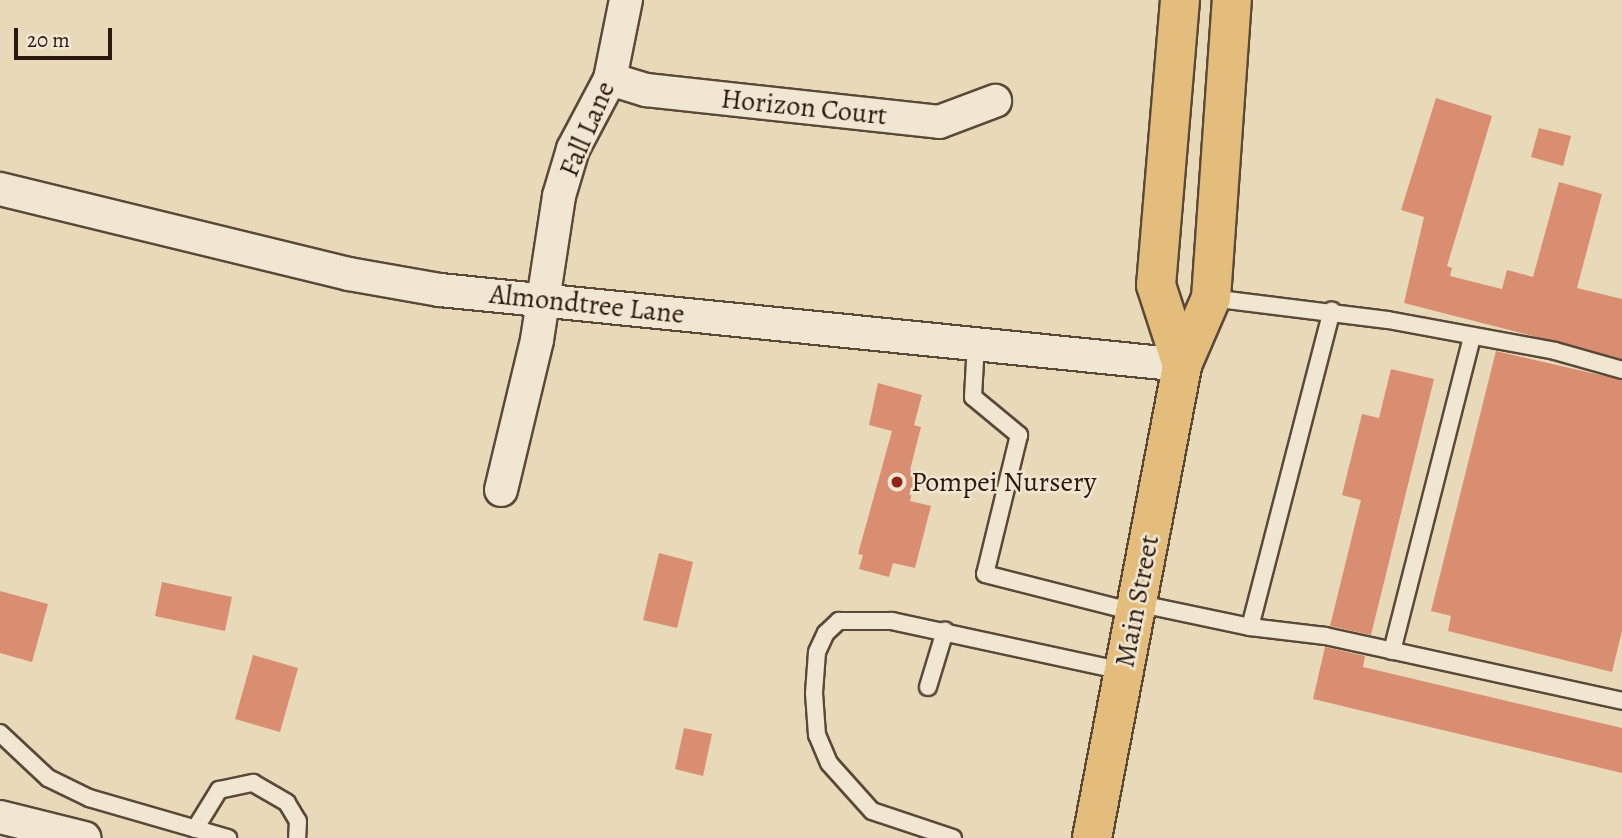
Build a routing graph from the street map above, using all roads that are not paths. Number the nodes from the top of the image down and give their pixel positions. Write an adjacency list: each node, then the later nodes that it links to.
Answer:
1 (626, 0): 4 (street, Fall Lane)
2 (1180, 0): 12 (main road, Main Street)
3 (1232, 0): 7 (main road, Main Street)
4 (610, 79): 5 (street, Horizon Court); 8 (street, Fall Lane)
5 (995, 101)
6 (0, 189): 8 (street, Almondtree Lane)
7 (1211, 298): 9 (lane); 12 (main road, Main Street)
8 (544, 299): 11 (street, Almondtree Lane); 14 (street, Fall Lane)
9 (1332, 310): 10 (lane); 16 (lane)
10 (1472, 338): 13 (lane); 18 (lane)
11 (976, 343): 12 (street, Almondtree Lane); 15 (lane)
12 (1182, 365): 15 (main road, Main Street)
13 (1622, 370)
14 (501, 490)
15 (1135, 608): 16 (lane); 19 (main road, Main Street)
16 (1250, 627): 18 (lane)
17 (945, 631): 19 (lane); 20 (lane); 28 (lane)
18 (1392, 651): 21 (lane)
19 (1123, 671): 29 (main road, Main Street)
20 (928, 687)
21 (1622, 701)
22 (0, 733): 24 (lane)
23 (0, 817): 25 (street)
24 (195, 829): 26 (lane); 27 (lane)
25 (84, 838)
26 (228, 838)
27 (297, 838)
28 (954, 838)
29 (1092, 838)

